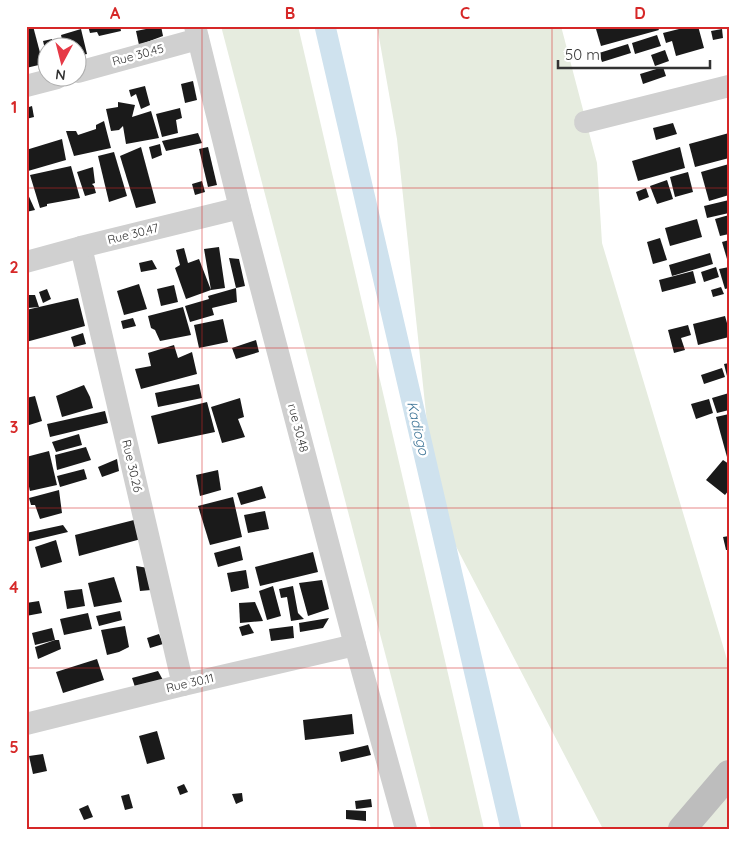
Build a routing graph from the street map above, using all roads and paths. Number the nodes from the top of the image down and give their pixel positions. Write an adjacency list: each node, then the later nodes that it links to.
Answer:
1 (197, 33): 2 (street, Rue 30.45); 5 (street, rue 30.48)
2 (88, 69)
3 (729, 86): 4 (street)
4 (586, 122)
5 (240, 208): 6 (street, Rue 30.47); 8 (street, rue 30.48)
6 (81, 247): 7 (street, Rue 30.47); 9 (street, Rue 30.26)
7 (26, 262)
8 (355, 645): 9 (street, Rue 30.11); 12 (street, rue 30.48)
9 (183, 685): 10 (street, Rue 30.11)
10 (26, 723)
11 (729, 774): 13 (street)
12 (406, 829)
13 (682, 829)

